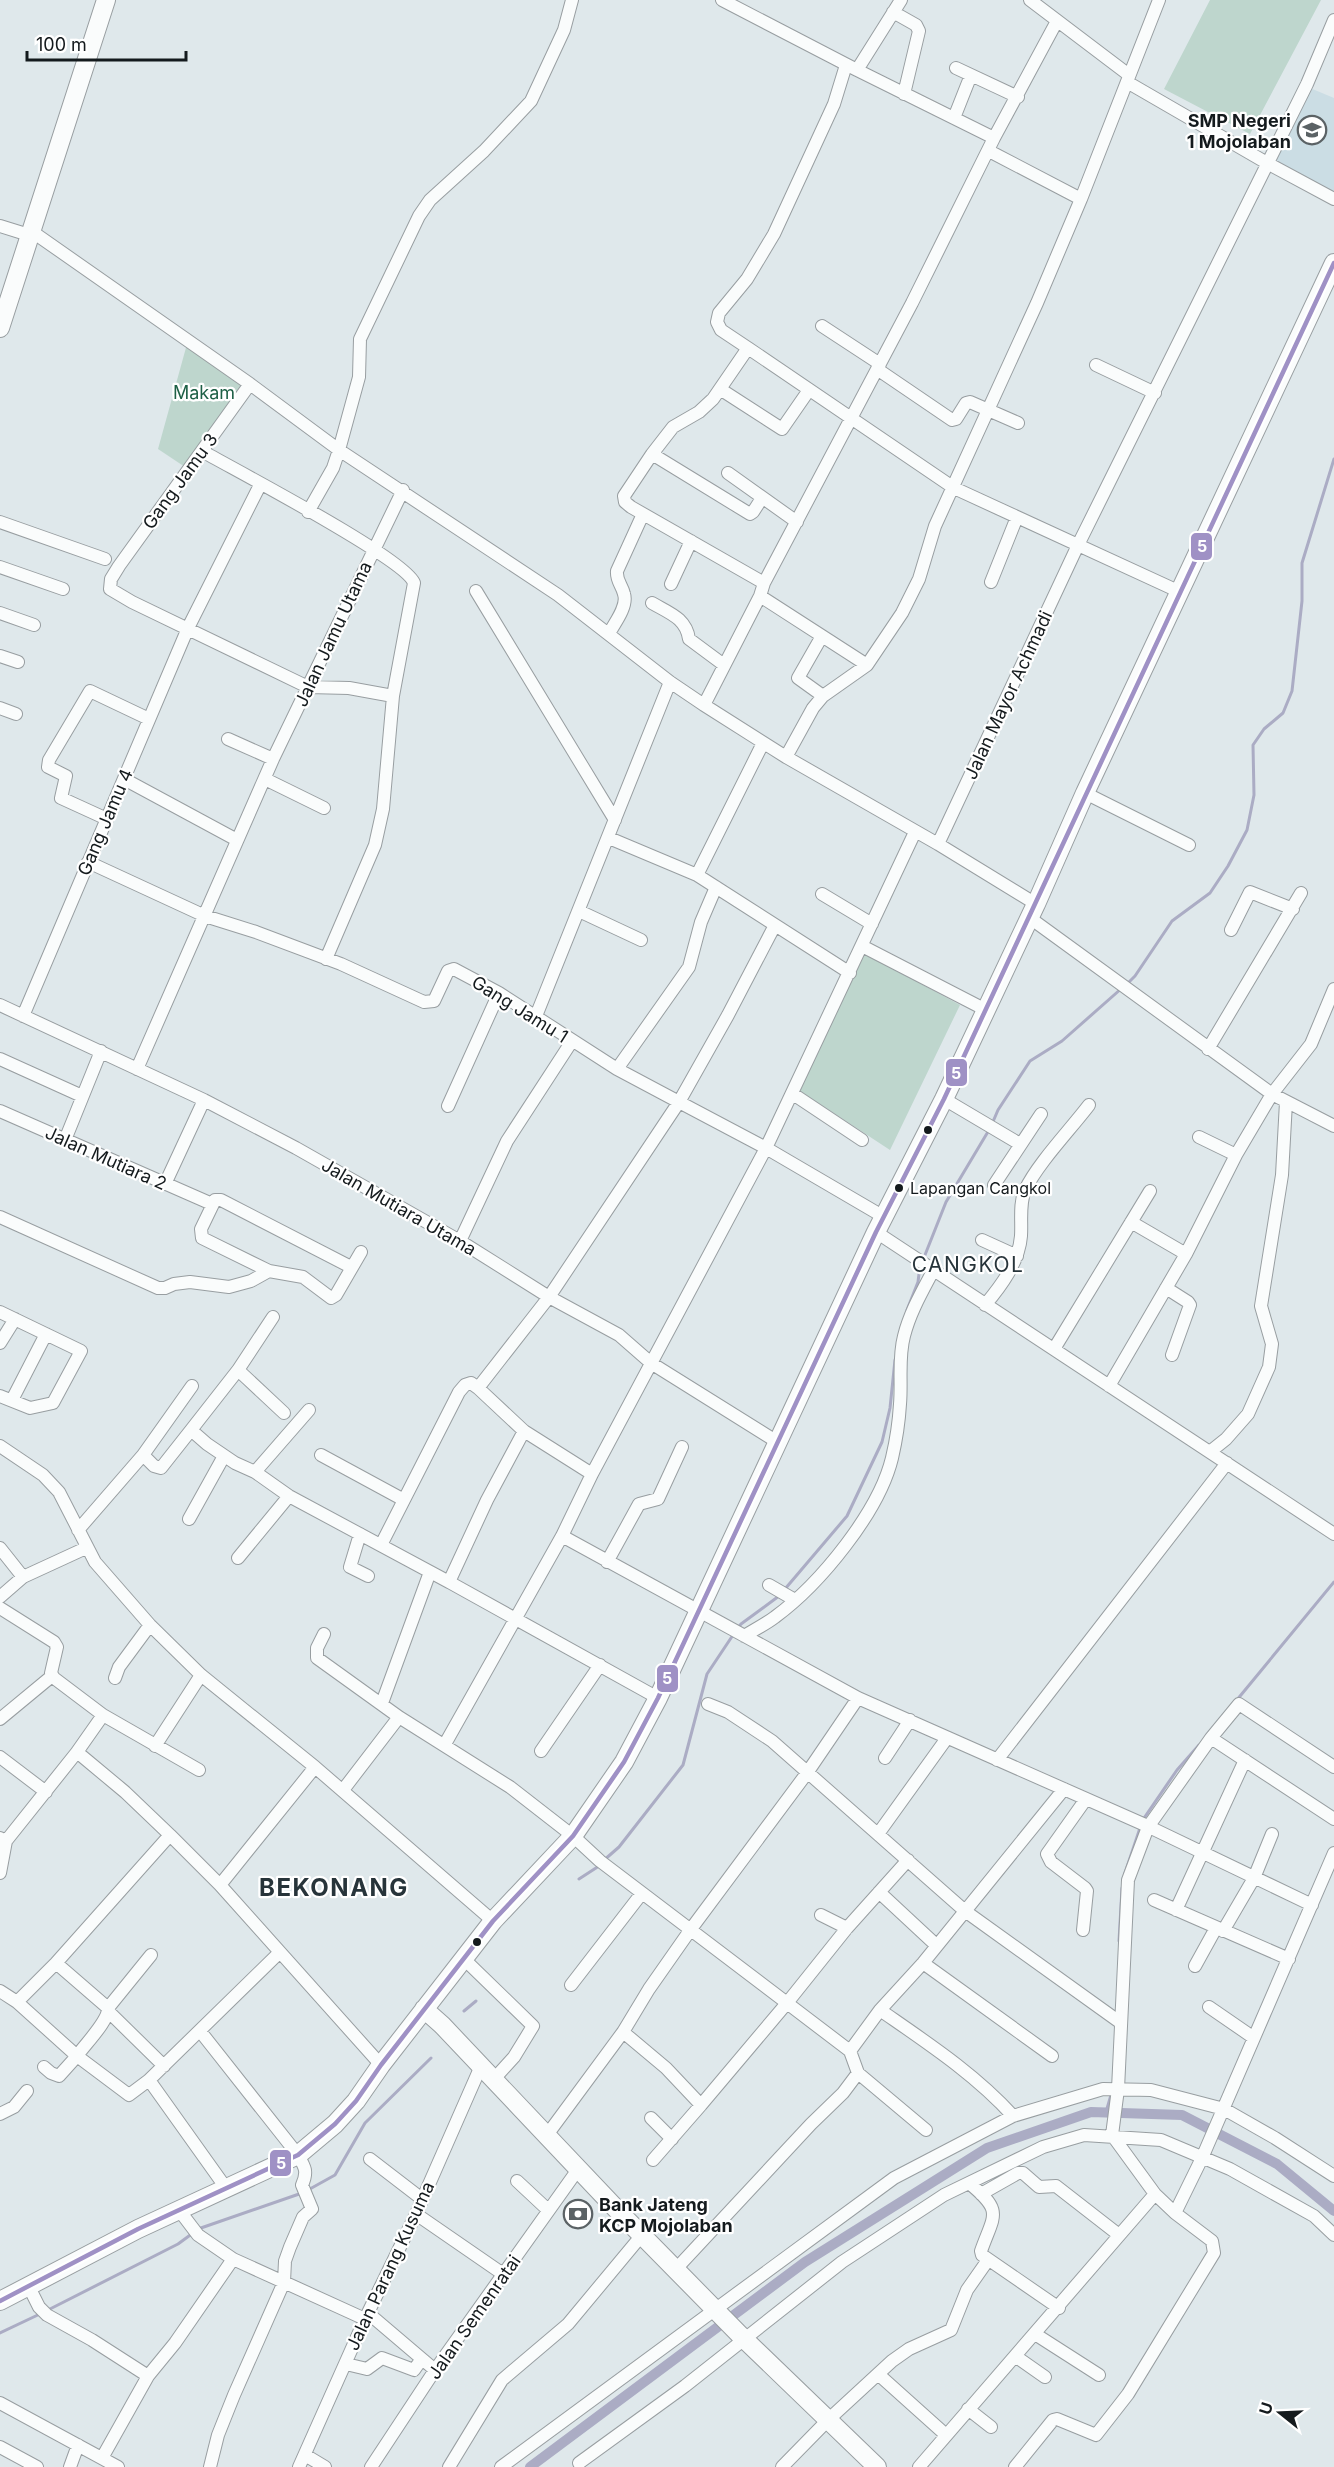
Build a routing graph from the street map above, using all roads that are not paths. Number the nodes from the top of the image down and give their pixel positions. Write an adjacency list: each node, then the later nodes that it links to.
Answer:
1 (106, 0): 23 (main road)
2 (572, 0): 36 (street)
3 (722, 0): 10 (street)
4 (901, 0): 7 (street)
5 (1030, 0): 9 (street)
6 (1159, 0): 13 (street)
7 (893, 12): 10 (street); 14 (street)
8 (1334, 20): 19 (street, Jalan Mayor Achmadi)
9 (1057, 21): 13 (street); 15 (street)
10 (852, 67): 14 (street); 27 (street)
11 (956, 68): 12 (street)
12 (971, 75): 15 (street); 16 (street)
13 (1128, 79): 19 (street); 20 (street)
14 (904, 94): 16 (street)
15 (1018, 97): 17 (street)
16 (954, 118): 17 (street)
17 (994, 138): 18 (street)
18 (989, 151): 20 (street); 29 (street)
19 (1267, 164): 21 (street); 33 (street, Jalan Mayor Achmadi)
20 (1082, 199): 34 (street)
21 (1334, 199)
22 (0, 226): 23 (street)
23 (29, 235): 26 (main road); 30 (street)
24 (1334, 263): 59 (main road)
25 (822, 326): 29 (street)
26 (0, 328)
27 (748, 348): 31 (street); 32 (street)
28 (1096, 365): 33 (street)
29 (878, 367): 34 (street); 35 (street)
30 (250, 384): 36 (street); 37 (street, Gang Jamu 3)
31 (720, 389): 32 (street); 38 (street)
32 (809, 390): 35 (street)
33 (1155, 393): 50 (street, Jalan Mayor Achmadi)
34 (1004, 416): 41 (street)
35 (850, 418): 41 (street); 48 (street)
36 (339, 450): 42 (street); 44 (street)
37 (202, 451): 40 (street); 63 (street, Gang Jamu 3)
38 (652, 454): 43 (street); 45 (street)
39 (728, 473): 43 (street)
40 (260, 485): 44 (street); 63 (street, Gang Jamu 4)
41 (954, 488): 46 (street); 69 (street)
42 (403, 490): 51 (street, Jalan Jamu Utama); 64 (street)
43 (762, 498): 48 (street)
44 (308, 512): 51 (street)
45 (643, 514): 49 (street); 64 (street)
46 (1017, 517): 50 (street); 54 (street)
47 (0, 522): 52 (street)
48 (796, 522): 57 (street)
49 (691, 541): 55 (street); 57 (street)
50 (1078, 545): 59 (street); 91 (street, Jalan Mayor Achmadi)
51 (374, 548): 71 (street, Jalan Jamu Utama); 72 (street)
52 (105, 559)
53 (0, 567): 56 (street)
54 (991, 582)
55 (671, 584)
56 (63, 589)
57 (762, 590): 65 (street); 68 (street)
58 (476, 591): 87 (street)
59 (1178, 591): 84 (main road)
60 (652, 603): 68 (street)
61 (0, 613): 62 (street)
62 (34, 625)
63 (188, 628): 71 (street); 77 (street, Gang Jamu 4)
64 (609, 633): 70 (street)
65 (822, 636): 69 (street); 73 (street)
66 (0, 656): 67 (street)
67 (18, 662)
68 (724, 665): 74 (street)
69 (867, 665): 73 (street)
70 (670, 682): 74 (street); 87 (street)
71 (308, 687): 72 (street); 81 (street, Jalan Jamu Utama)
72 (393, 696): 107 (street)
73 (823, 696): 80 (street)
74 (704, 705): 79 (street)
75 (0, 708): 76 (street)
76 (16, 714)
77 (149, 719): 82 (street, Gang Jamu 4); 86 (street)
78 (228, 740): 81 (street)
79 (763, 743): 80 (street); 94 (street)
80 (786, 757): 88 (street)
81 (273, 759): 83 (street, Jalan Jamu Utama)
82 (124, 779): 86 (street, Gang Jamu 4); 90 (street)
83 (265, 779): 85 (street); 90 (street, Jalan Jamu Utama)
84 (1085, 793): 92 (street); 100 (main road)
85 (324, 808)
86 (107, 819): 93 (street, Gang Jamu 4)
87 (615, 820): 89 (street)
88 (915, 832): 91 (street); 102 (street)
89 (609, 838): 94 (street); 99 (street)
90 (237, 840): 101 (street, Jalan Jamu Utama)
91 (938, 844): 100 (street)
92 (1189, 845)
93 (88, 862): 101 (street, Gang Jamu 1); 113 (street, Gang Jamu 4)
94 (697, 875): 95 (street)
95 (716, 887): 103 (street); 120 (street)
96 (1302, 893): 98 (street)
97 (822, 894): 102 (street)
98 (1293, 909): 104 (street); 116 (street)
99 (579, 911): 105 (street); 114 (street)
100 (1033, 911): 112 (main road); 116 (street)
101 (205, 916): 107 (street, Gang Jamu 1); 119 (street, Jalan Jamu Utama)
102 (872, 924): 106 (street)
103 (774, 927): 108 (street); 126 (street)
104 (1231, 930)
105 (641, 939)
106 (862, 946): 108 (street); 112 (street)
107 (326, 959): 110 (street, Gang Jamu 1)
108 (850, 973): 121 (street)
109 (1334, 989): 122 (street)
110 (499, 993): 114 (street, Gang Jamu 1); 129 (street)
111 (0, 1005): 113 (street, Jalan Mutiara Utama)
112 (986, 1010): 124 (main road)
113 (23, 1016): 117 (street, Jalan Mutiara Utama)
114 (536, 1016): 115 (street, Gang Jamu 1)
115 (572, 1041): 120 (street, Gang Jamu 1); 147 (street)
116 (1208, 1049): 122 (street)
117 (101, 1051): 119 (street, Jalan Mutiara Utama); 123 (street)
118 (0, 1059): 123 (street)
119 (137, 1069): 125 (street, Jalan Mutiara Utama)
120 (617, 1069): 126 (street, Gang Jamu 1)
121 (793, 1094): 135 (street); 137 (street)
122 (1272, 1094): 127 (street); 138 (street)
123 (82, 1096): 134 (street)
124 (944, 1099): 136 (street); 145 (main road)
125 (204, 1100): 139 (street); 147 (street, Jalan Mutiara Utama)
126 (679, 1102): 137 (street, Gang Jamu 1); 155 (street)
127 (1286, 1102): 132 (street); 177 (street)
128 (1089, 1105): 150 (street)
129 (448, 1106)
130 (0, 1110): 134 (street, Jalan Mutiara 2)
131 (1041, 1114): 136 (street)
132 (1334, 1126)
133 (1199, 1137): 138 (street)
134 (65, 1140): 139 (street, Jalan Mutiara 2)
135 (862, 1140)
136 (1020, 1144): 140 (street)
137 (766, 1148): 145 (street, Gang Jamu 1); 164 (street)
138 (1236, 1155): 149 (street)
139 (165, 1184): 142 (street, Jalan Mutiara 2)
140 (994, 1185)
141 (1150, 1191): 144 (street)
142 (212, 1204): 152 (street, Jalan Mutiara 2); 153 (street)
143 (0, 1217): 153 (street)
144 (1131, 1222): 149 (street); 162 (street)
145 (880, 1224): 151 (street, Gang Jamu 1); 174 (main road)
146 (982, 1240): 150 (street)
147 (460, 1241): 155 (street, Jalan Mutiara Utama)
148 (361, 1252): 152 (street)
149 (1186, 1254): 154 (street)
150 (1017, 1256): 156 (street)
151 (925, 1263): 156 (street, Gang Jamu 1); 202 (street)
152 (351, 1267): 153 (street)
153 (269, 1271)
154 (1166, 1288): 163 (street); 167 (street)
155 (549, 1297): 164 (street, Jalan Mutiara Utama); 168 (street)
156 (985, 1305): 162 (street, Gang Jamu 1)
157 (0, 1311): 159 (street)
158 (273, 1317): 165 (street)
159 (15, 1319): 160 (street); 161 (street)
160 (46, 1334): 169 (street); 169 (street)
161 (0, 1343)
162 (1054, 1349): 167 (street, Gang Jamu 1)
163 (1172, 1355)
164 (651, 1362): 174 (street, Jalan Mutiara Utama); 183 (street)
165 (238, 1370): 171 (street); 172 (street)
166 (192, 1386): 178 (street)
167 (1110, 1386): 177 (street, Gang Jamu 1)
168 (478, 1388): 173 (street); 185 (street)
169 (6, 1398)
170 (309, 1410): 182 (street)
171 (284, 1413)
172 (191, 1431): 178 (street); 180 (street)
173 (524, 1431): 183 (street); 199 (street)
174 (779, 1443): 204 (main road)
175 (0, 1446): 187 (street)
176 (682, 1447): 195 (street)
177 (1211, 1451): 181 (street, Gang Jamu 1)
178 (142, 1455): 187 (street)
179 (321, 1455): 185 (street)
180 (224, 1456): 182 (street); 186 (street)
181 (1227, 1463): 189 (street, Gang Jamu 1); 229 (street)
182 (255, 1472): 184 (street)
183 (592, 1474): 190 (street)
184 (289, 1496): 188 (street); 194 (street)
185 (404, 1500): 191 (street)
186 (189, 1519)
187 (78, 1530): 193 (street)
188 (360, 1534): 191 (street); 197 (street)
189 (1334, 1534)
190 (562, 1536): 195 (street); 205 (street)
191 (381, 1545): 196 (street)
192 (0, 1548): 198 (street)
193 (86, 1548): 198 (street); 206 (street)
194 (238, 1558)
195 (607, 1562): 204 (street)
196 (430, 1572): 199 (street); 215 (street)
197 (368, 1576)
198 (23, 1577): 201 (street)
199 (449, 1582): 205 (street)
200 (769, 1585): 202 (street)
201 (0, 1597)
202 (795, 1600): 207 (street)
203 (0, 1608): 211 (street)
204 (698, 1612): 207 (street); 213 (main road)
205 (516, 1617): 209 (street); 223 (street)
206 (150, 1625): 210 (street); 212 (street)
207 (739, 1633): 214 (street)
208 (324, 1634): 215 (street)
209 (600, 1665): 213 (street); 226 (street)
210 (201, 1675): 224 (street); 231 (street)
211 (52, 1676): 217 (street); 219 (street)
212 (115, 1678)
213 (658, 1698): 244 (main road)
214 (858, 1698): 220 (street); 234 (street)
215 (382, 1703): 218 (street)
216 (708, 1704): 234 (street)
217 (103, 1715): 224 (street); 225 (street)
218 (399, 1717): 223 (street); 236 (street)
219 (0, 1719)
220 (910, 1720): 221 (street); 228 (street)
221 (947, 1738): 229 (street); 242 (street)
222 (1211, 1738): 230 (street); 232 (street); 240 (street)
223 (445, 1744): 244 (street)
224 (155, 1746): 233 (street)
225 (77, 1752): 237 (street); 241 (street)
226 (541, 1752)
227 (0, 1757): 237 (street)
228 (885, 1758)
229 (998, 1760): 235 (street)
230 (1245, 1760): 239 (street); 246 (street)
231 (315, 1767): 236 (street); 251 (street)
232 (1334, 1767)
233 (199, 1770)
234 (807, 1773): 242 (street); 261 (street)
235 (1064, 1789): 238 (street); 257 (street)
236 (343, 1790): 259 (street)
237 (46, 1792): 245 (street)
238 (1086, 1799): 240 (street); 262 (street)
239 (1334, 1819)
240 (1143, 1824): 246 (street); 280 (street)
241 (170, 1834): 251 (street); 269 (street)
242 (878, 1834): 248 (street)
243 (1272, 1834): 250 (street)
244 (573, 1836): 253 (street); 259 (main road)
245 (3, 1840): 249 (street)
246 (1202, 1852): 250 (street); 256 (street)
247 (1334, 1853): 255 (street)
248 (908, 1860): 252 (street); 257 (street)
249 (0, 1873)
250 (1254, 1878): 255 (street); 263 (street)
251 (220, 1885): 265 (street)
252 (879, 1892): 260 (street); 264 (street)
253 (642, 1893): 261 (street); 272 (street)
254 (1154, 1900): 256 (street)
255 (1312, 1905): 268 (street)
256 (1176, 1910): 263 (street)
257 (965, 1911): 264 (street); 280 (street)
258 (821, 1915): 260 (street)
259 (494, 1921): 267 (main road)
260 (847, 1928): 275 (street)
261 (691, 1929): 275 (street); 282 (street)
262 (1083, 1929)
263 (1219, 1929): 268 (street); 271 (street)
264 (936, 1945): 270 (street)
265 (279, 1953): 281 (street); 287 (street)
266 (151, 1955): 278 (street)
267 (464, 1959): 277 (main road); 292 (street)
268 (1289, 1959): 283 (street)
269 (56, 1963): 274 (street); 278 (street)
270 (923, 1963): 279 (street); 286 (street)
271 (1195, 1966)
272 (571, 1985)
273 (0, 1991): 274 (street)
274 (16, 2002): 285 (street)
275 (787, 2003): 284 (street); 296 (street)
276 (1209, 2007): 283 (street)
277 (424, 2009): 287 (main road); 289 (main road)
278 (109, 2010): 285 (street); 288 (street)
279 (880, 2010): 284 (street); 299 (street)
280 (1121, 2023): 295 (street)
281 (200, 2031): 288 (street); 306 (street)
282 (623, 2032): 296 (street); 303 (street)
283 (1254, 2038): 297 (street)
284 (850, 2051): 291 (street)
285 (77, 2056): 290 (street); 293 (street)
286 (1052, 2056)
287 (381, 2065): 306 (main road)
288 (164, 2066): 293 (street)
289 (481, 2066): 292 (main road); 316 (street, Jalan Parang Kusuma)
290 (44, 2067)
291 (858, 2073): 301 (street); 326 (street)
292 (494, 2079): 303 (main road)
293 (149, 2080): 313 (street)
294 (27, 2091): 298 (street)
295 (1117, 2091): 297 (street); 299 (street); 302 (street)
296 (701, 2104): 304 (street)
297 (1222, 2112): 305 (street); 310 (street)
298 (0, 2114)
299 (1013, 2116): 332 (street)
300 (651, 2118): 304 (street)
301 (926, 2130)
302 (1112, 2134): 305 (street); 312 (street); 315 (street)
303 (548, 2135): 309 (main road)
304 (672, 2139): 308 (street)
305 (1204, 2154): 318 (street); 323 (street)
306 (298, 2155): 313 (main road); 328 (street)
307 (370, 2159): 316 (street)
308 (653, 2160)
309 (579, 2168): 317 (street, Jalan Semenratai); 321 (main road)
310 (1334, 2176)
311 (517, 2181): 317 (street)
312 (969, 2182): 314 (street); 335 (street)
313 (226, 2188): 320 (main road)
314 (981, 2194): 322 (street); 325 (street)
315 (1155, 2194): 318 (street); 322 (street)
316 (422, 2199): 319 (street, Jalan Parang Kusuma)
317 (548, 2210): 327 (street, Jalan Semenratai)
318 (1175, 2213): 365 (street)
319 (416, 2214): 327 (street); 333 (street, Jalan Parang Kusuma)
320 (184, 2217): 324 (street); 329 (main road)
321 (642, 2235): 326 (main road); 360 (street)
322 (1119, 2235): 331 (street)
323 (1334, 2235)
324 (233, 2259): 328 (street); 342 (street)
325 (988, 2260): 331 (street); 340 (street)
326 (676, 2269): 332 (main road)
327 (503, 2274): 339 (street, Jalan Semenratai)
328 (284, 2282): 333 (street); 357 (street)
329 (28, 2285): 330 (main road); 342 (street)
330 (2, 2295)
331 (1059, 2308): 334 (street)
332 (718, 2312): 335 (main road); 361 (street)
333 (367, 2316): 337 (street); 338 (street, Jalan Parang Kusuma)
334 (1035, 2334): 336 (street); 341 (street)
335 (742, 2337): 346 (main road); 353 (street)
336 (1015, 2356): 343 (street); 345 (street)
337 (421, 2360): 338 (street); 339 (street)
338 (346, 2364): 352 (street, Jalan Parang Kusuma)
339 (435, 2370): 359 (street, Jalan Semenratai)
340 (878, 2374): 346 (street); 348 (street)
341 (1098, 2375)
342 (148, 2376): 351 (street)
343 (1045, 2377)
344 (0, 2403): 349 (street)
345 (968, 2409): 347 (street); 348 (street)
346 (828, 2420): 362 (street); 363 (main road)
347 (992, 2427)
348 (946, 2435): 364 (street)
349 (78, 2445): 351 (street); 355 (street)
350 (0, 2447): 354 (street)
351 (102, 2458): 356 (street)
352 (302, 2461): 358 (street)
353 (579, 2463)
354 (37, 2467)
355 (70, 2467)
356 (118, 2467)
357 (210, 2467)
358 (325, 2467)
359 (371, 2467)
360 (448, 2467)
361 (501, 2467)
362 (782, 2467)
363 (877, 2467)
364 (919, 2467)
365 (1015, 2467)

